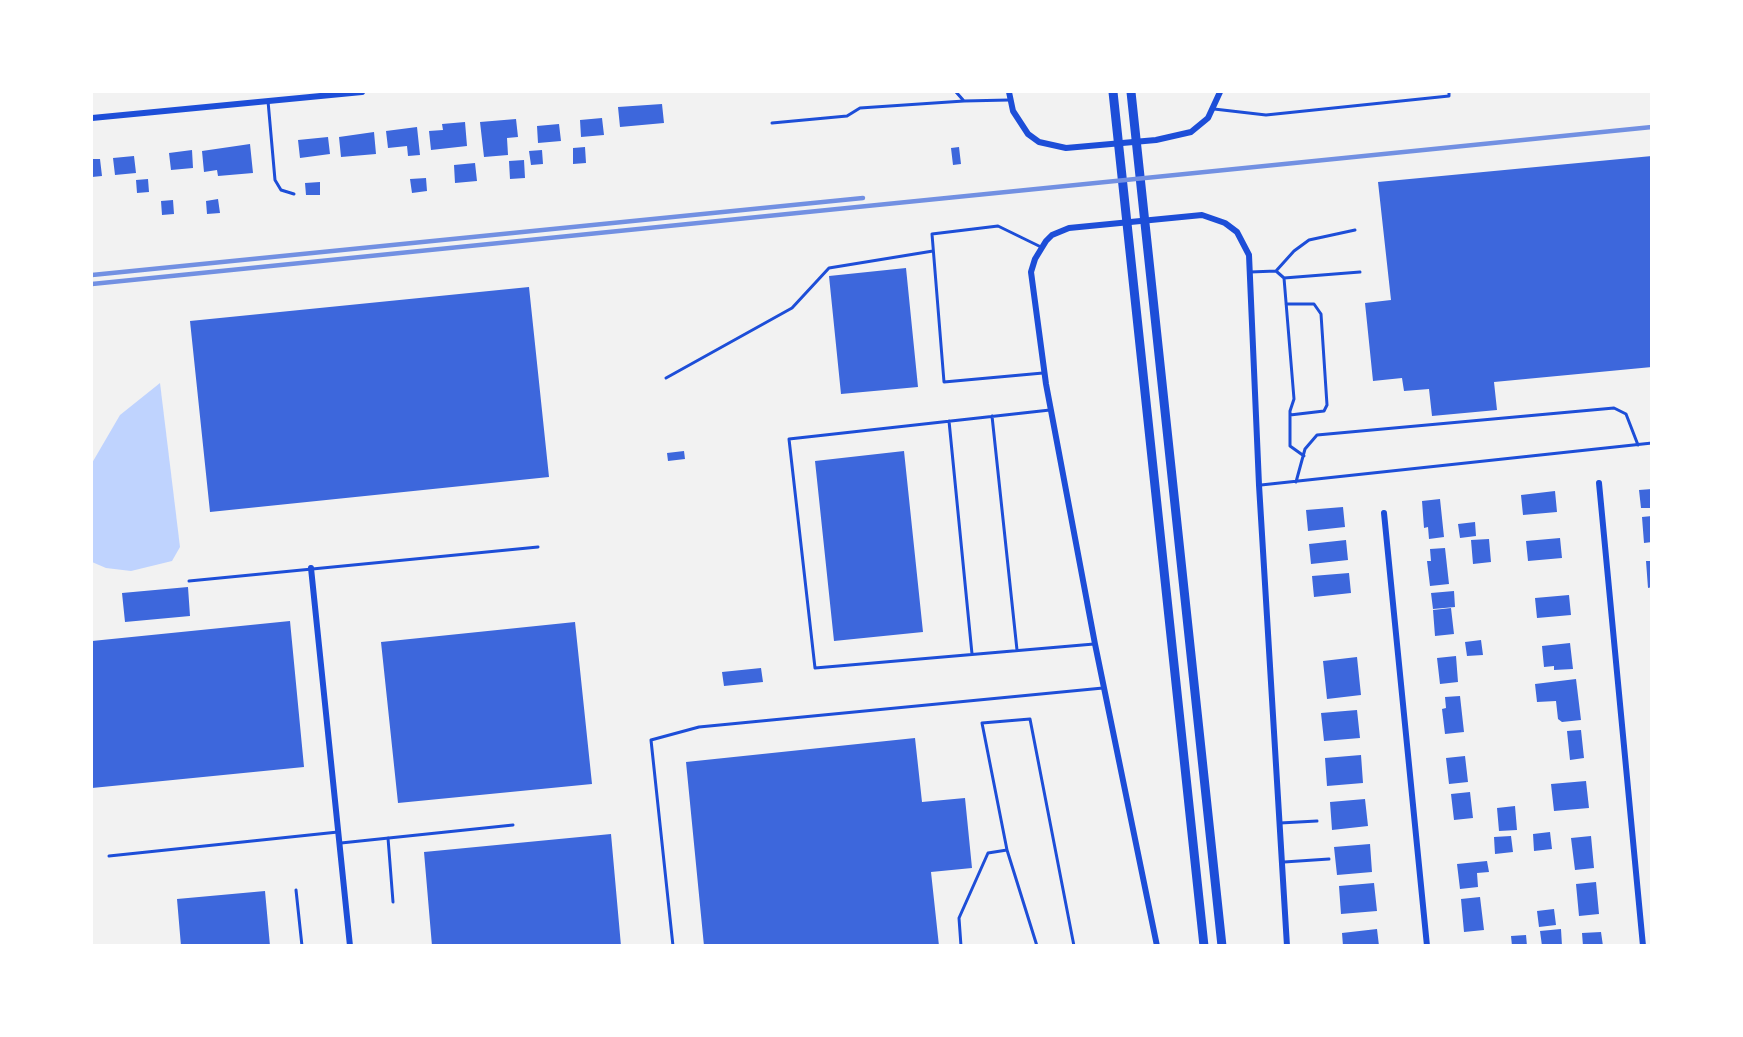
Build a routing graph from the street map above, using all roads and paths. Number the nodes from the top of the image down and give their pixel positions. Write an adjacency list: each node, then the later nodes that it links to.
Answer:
1 (263, 92): 9 (street)
2 (362, 92): 9 (street)
3 (956, 92): 11 (lane)
4 (1010, 92): 10 (street)
5 (1113, 92): 63 (main road)
6 (1220, 92): 12 (street)
7 (1449, 92): 12 (lane)
8 (1132, 96): 64 (main road)
9 (266, 100): 13 (street); 15 (lane)
10 (1010, 100): 11 (lane); 12 (street)
11 (964, 101): 14 (lane)
12 (1214, 109)
13 (92, 118)
14 (772, 123)
15 (294, 194)
16 (1355, 230): 19 (lane)
17 (1041, 247): 18 (lane); 20 (street); 24 (street)
18 (933, 251): 24 (lane); 25 (lane)
19 (1276, 271): 20 (lane); 22 (lane)
20 (1250, 272): 35 (street)
21 (1360, 272): 22 (lane)
22 (1284, 278): 23 (lane)
23 (1286, 304): 27 (lane); 27 (lane)
24 (1045, 373): 26 (street)
25 (666, 378)
26 (1051, 410): 28 (lane); 40 (street)
27 (1290, 415): 32 (lane)
28 (992, 416): 29 (lane); 41 (lane)
29 (949, 421): 42 (lane); 42 (lane)
30 (1652, 443): 31 (lane)
31 (1638, 445): 32 (lane); 33 (lane)
32 (1304, 456): 33 (lane)
33 (1296, 482): 35 (lane)
34 (1599, 483): 67 (street)
35 (1259, 485): 45 (street)
36 (1384, 513): 66 (street)
37 (538, 547): 38 (lane)
38 (311, 568): 39 (lane); 47 (street)
39 (189, 581)
40 (1095, 644): 41 (lane); 43 (street)
41 (1017, 650): 42 (lane)
42 (972, 654)
43 (1103, 688): 58 (lane); 62 (street)
44 (1317, 821): 45 (lane)
45 (1280, 823): 53 (street)
46 (513, 825): 48 (lane)
47 (338, 832): 49 (street); 51 (lane)
48 (387, 838): 49 (lane); 55 (lane)
49 (339, 843): 57 (street)
50 (1007, 850): 59 (lane); 60 (lane); 61 (lane)
51 (109, 856)
52 (1329, 859): 53 (lane)
53 (1282, 862): 65 (street)
54 (297, 890): 56 (lane)
55 (393, 902)
56 (302, 945)
57 (350, 945)
58 (673, 945)
59 (961, 945)
60 (1037, 945)
61 (1074, 945)
62 (1157, 945)
63 (1204, 945)
64 (1222, 945)
65 (1287, 945)
66 (1427, 945)
67 (1643, 945)

